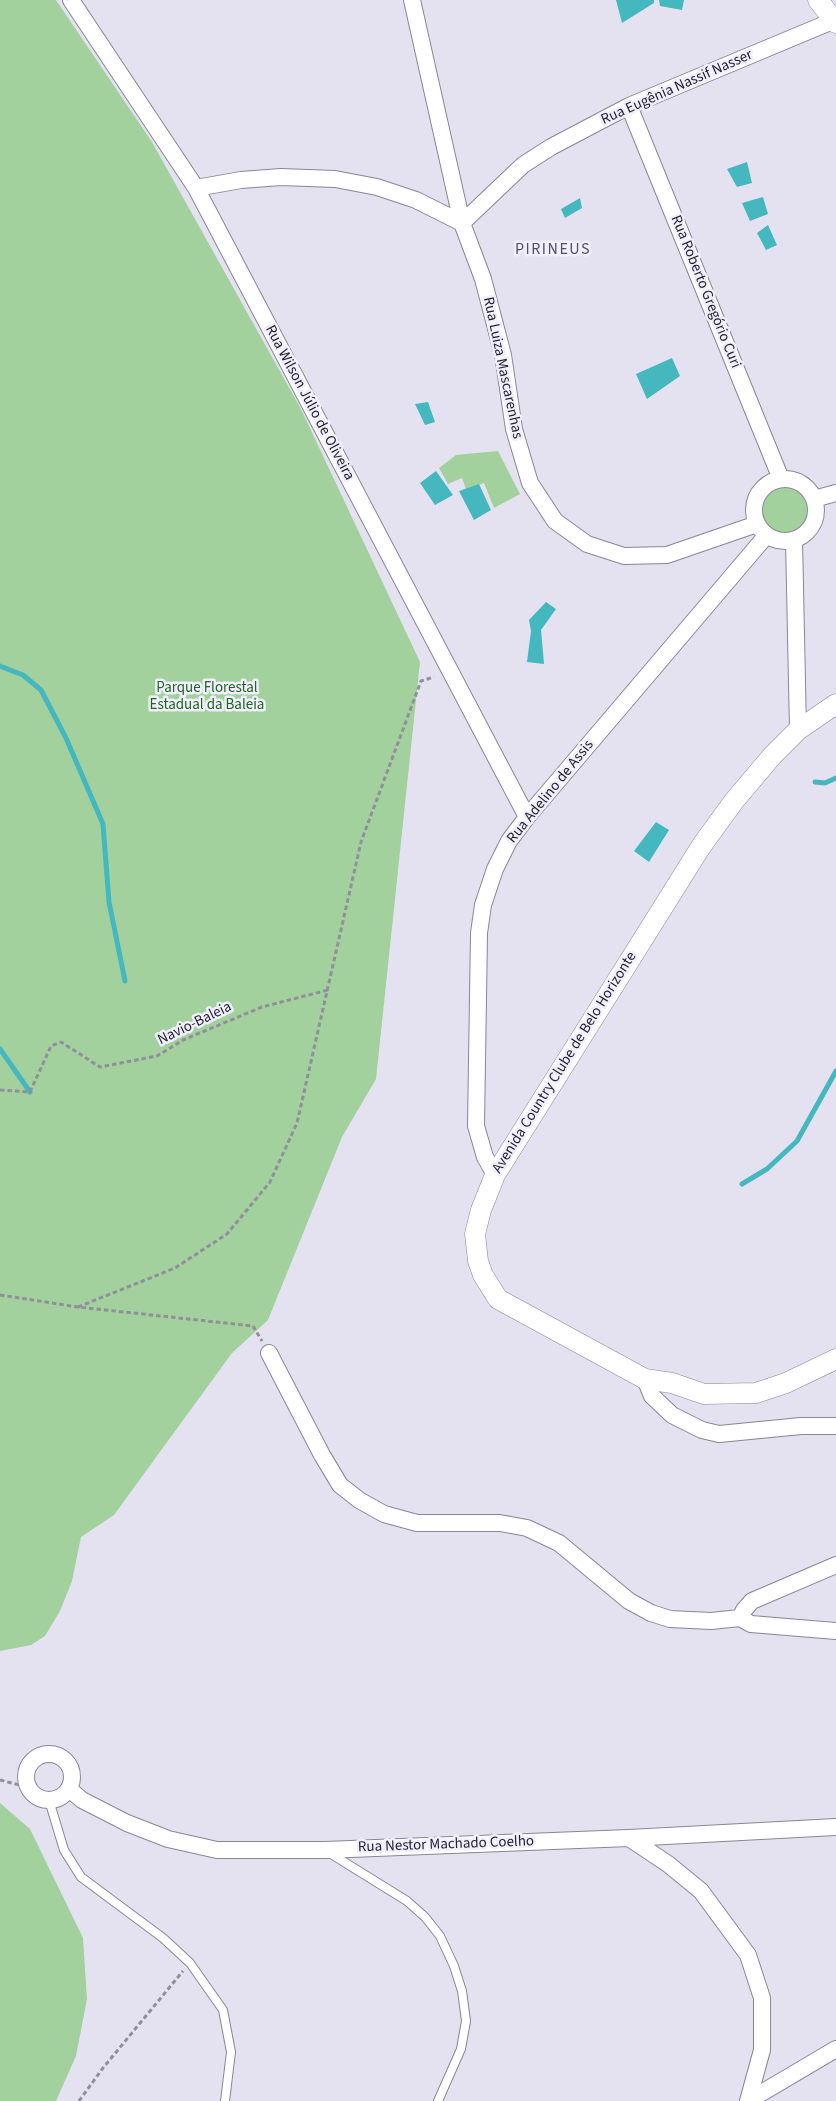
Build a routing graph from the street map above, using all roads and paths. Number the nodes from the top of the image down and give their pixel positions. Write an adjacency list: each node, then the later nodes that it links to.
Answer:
1 (71, 0): 6 (street, Rua Wilson Júlio de Oliveira)
2 (412, 0): 7 (street, Rua Luiza Mascarenhas)
3 (818, 0): 4 (street)
4 (835, 22): 5 (street, Rua Eugênia Nassif Nasser)
5 (629, 106): 7 (street, Rua Eugênia Nassif Nasser); 8 (street, Rua Roberto Gregório Curi)
6 (196, 188): 7 (street); 13 (street, Rua Wilson Júlio de Oliveira)
7 (462, 223): 11 (street, Rua Luiza Mascarenhas)
8 (781, 479): 10 (street); 11 (street)
9 (836, 493): 10 (street)
10 (814, 499): 12 (street)
11 (762, 530): 12 (street); 16 (street, Rua Adelino de Assis)
12 (794, 540): 15 (street)
13 (450, 672): 16 (street, Rua Wilson Júlio de Oliveira); 17 (path)
14 (836, 704): 15 (street, Avenida Country Clube de Belo Horizonte)
15 (798, 730): 19 (street, Avenida Country Clube de Belo Horizonte)
16 (527, 817): 19 (street, Rua Adelino de Assis)
17 (328, 990): 18 (path, Navio-Baleia); 21 (path)
18 (0, 1090)
19 (495, 1175): 26 (street, Avenida Country Clube de Belo Horizonte)
20 (0, 1295): 21 (path)
21 (78, 1307): 23 (path)
22 (836, 1348): 25 (street)
23 (269, 1353): 29 (street)
24 (836, 1359): 25 (street, Avenida Country Clube de Belo Horizonte)
25 (815, 1370): 26 (street, Avenida Country Clube de Belo Horizonte)
26 (645, 1379): 27 (street)
27 (836, 1426)
28 (836, 1565): 29 (street)
29 (740, 1618): 30 (street)
30 (836, 1631)
31 (0, 1780): 32 (path)
32 (27, 1787): 33 (street); 34 (street)
33 (69, 1789): 34 (street); 37 (street, Rua Nestor Machado Coelho)
34 (49, 1800): 38 (lane)
35 (836, 1827): 36 (street, Rua Nestor Machado Coelho)
36 (629, 1838): 37 (street, Rua Nestor Machado Coelho); 43 (street)
37 (325, 1850): 42 (lane)
38 (190, 1963): 40 (path); 41 (lane)
39 (836, 2049): 43 (street)
40 (79, 2101)
41 (225, 2101)
42 (438, 2101)
43 (748, 2101)

